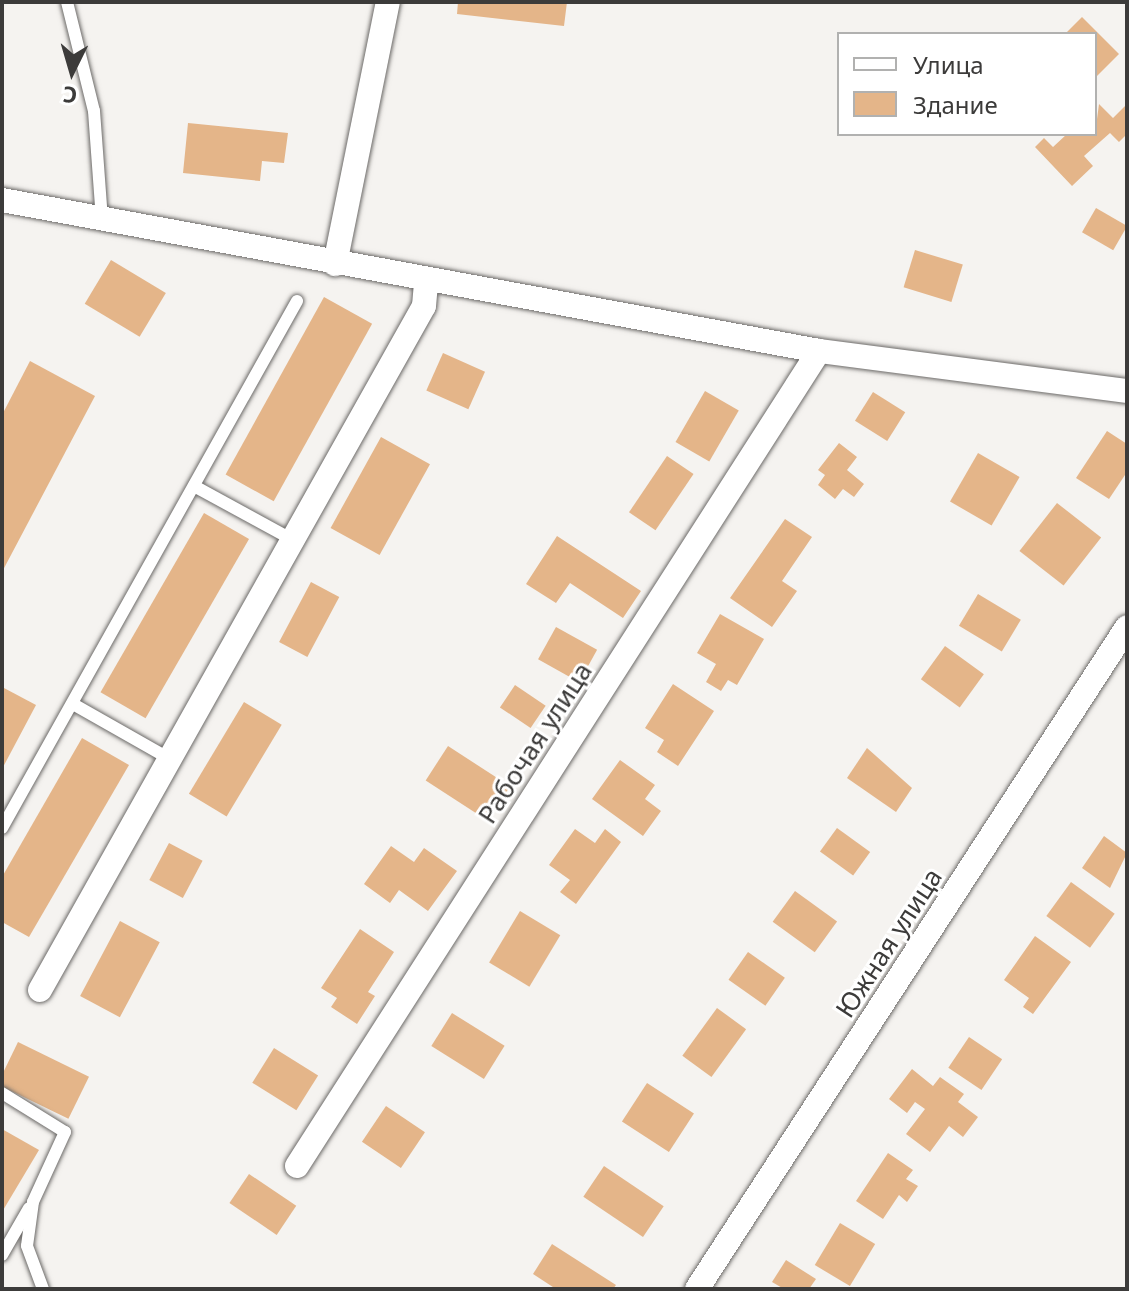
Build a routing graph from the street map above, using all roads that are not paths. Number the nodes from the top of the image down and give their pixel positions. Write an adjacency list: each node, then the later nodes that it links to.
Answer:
1 (67, 2): 4 (lane)
2 (388, 2): 5 (street)
3 (2, 200): 4 (street)
4 (102, 219): 5 (street)
5 (335, 264): 6 (street)
6 (426, 281): 8 (street); 11 (street)
7 (297, 301): 10 (lane)
8 (819, 351): 9 (street); 18 (street, Рабочая улица)
9 (1127, 391)
10 (194, 486): 11 (lane); 13 (lane)
11 (293, 540): 14 (street)
12 (1127, 627): 22 (street, Южная улица)
13 (73, 704): 14 (lane); 15 (lane)
14 (170, 759): 16 (street)
15 (2, 828)
16 (40, 990)
17 (2, 1093): 19 (lane)
18 (297, 1166)
19 (33, 1202): 20 (lane); 21 (lane)
20 (2, 1255)
21 (43, 1289)
22 (697, 1289)

